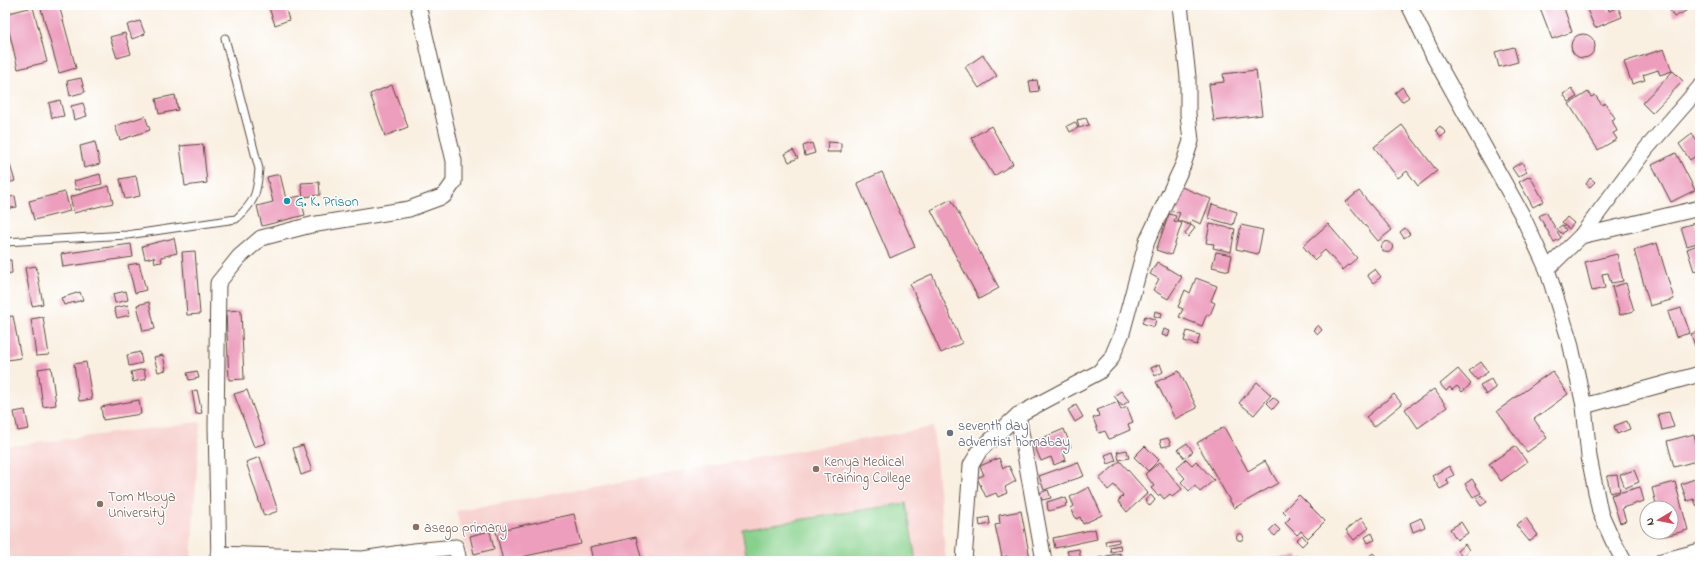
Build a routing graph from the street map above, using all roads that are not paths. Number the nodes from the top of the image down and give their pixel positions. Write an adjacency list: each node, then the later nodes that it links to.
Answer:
1 (418, 5): 14 (street)
2 (1180, 5): 12 (street)
3 (1408, 5): 9 (street)
4 (225, 38): 8 (lane)
5 (1700, 87): 7 (street)
6 (1700, 208): 7 (street)
7 (1581, 236): 9 (street)
8 (5, 242)
9 (1547, 268): 11 (street)
10 (1700, 374): 11 (street)
11 (1584, 406): 18 (street)
12 (1018, 415): 16 (street); 17 (street)
13 (1700, 551): 19 (street)
14 (218, 558): 15 (street)
15 (459, 561)
16 (964, 561)
17 (1044, 561)
18 (1624, 561)
19 (1662, 561)

